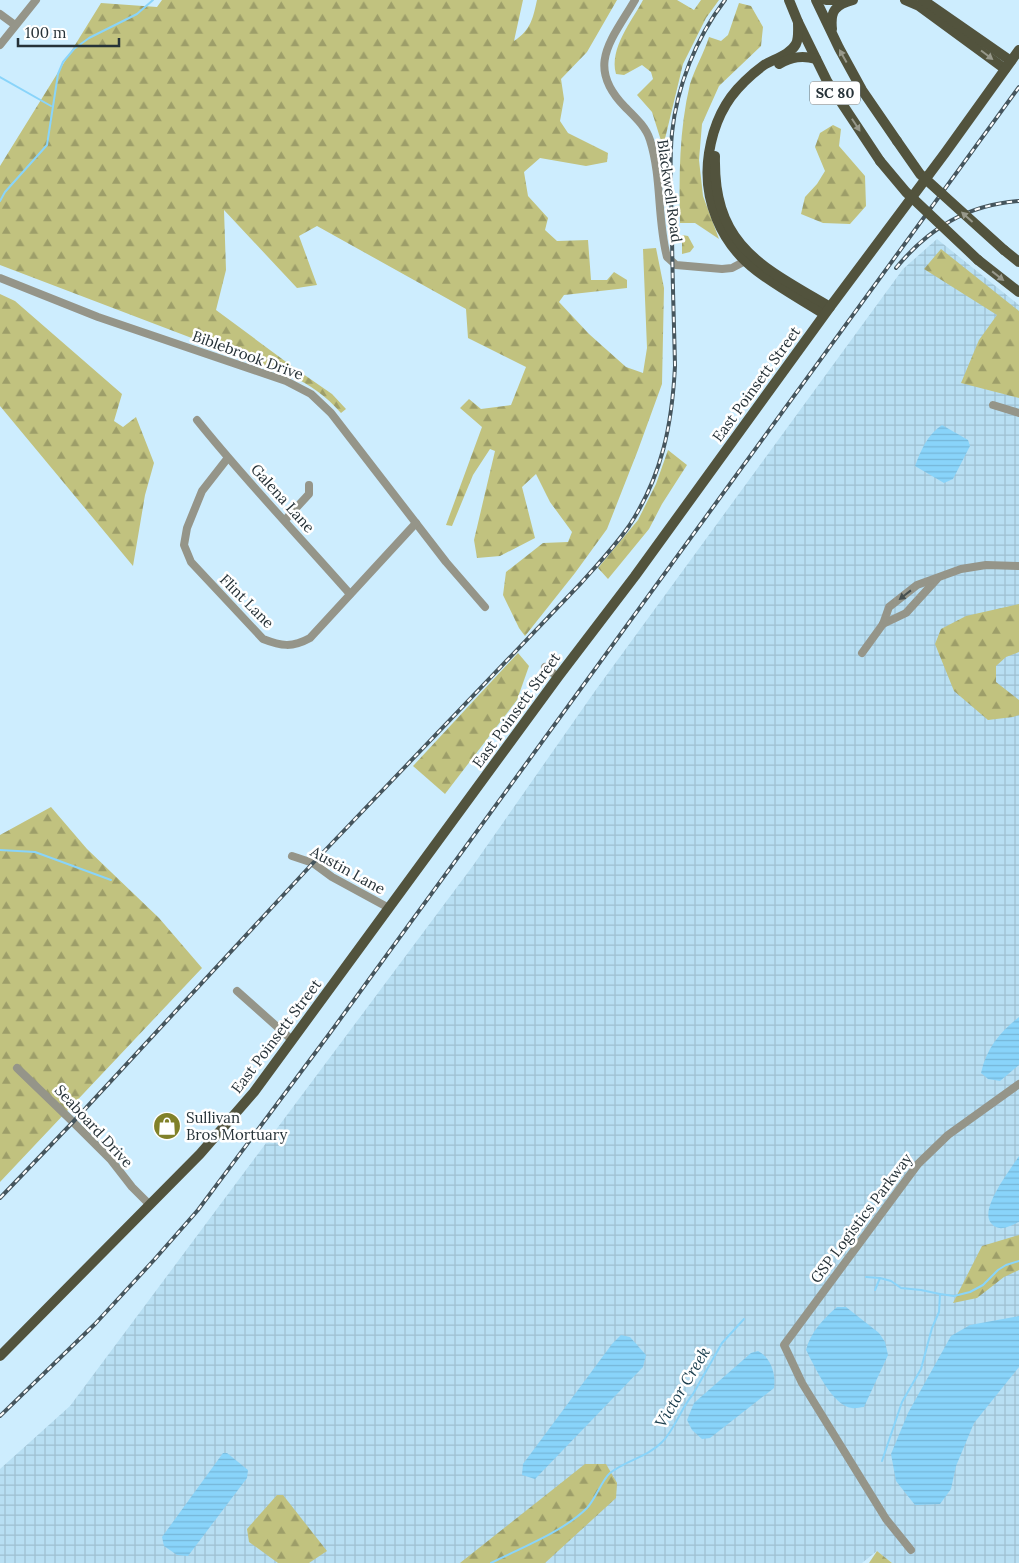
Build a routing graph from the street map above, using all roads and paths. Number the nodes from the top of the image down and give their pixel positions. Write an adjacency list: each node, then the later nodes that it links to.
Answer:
1 (36, 0): 12 (street)
2 (635, 0): 18 (street, Blackwell Road)
3 (789, 0): 11 (main road, SC 80)
4 (816, 0): 13 (main road, SC 80)
5 (826, 0): 6 (main road)
6 (835, 0)
7 (853, 0): 13 (main road)
8 (905, 0): 17 (main road, one-way to 17)
9 (923, 0): 17 (main road)
10 (0, 14): 12 (street)
11 (798, 22): 16 (main road, SC 80); 18 (main road)
12 (15, 25): 14 (street)
13 (832, 33): 19 (main road, SC 80, one-way to 13, bridge)
14 (0, 45)
15 (1019, 50): 17 (main road, East Poinsett Street)
16 (816, 59): 18 (main road); 21 (main road, SC 80, one-way to 21, bridge)
17 (1008, 65): 22 (main road, East Poinsett Street)
18 (749, 259): 22 (main road)
19 (1019, 262)
20 (0, 278): 29 (street, Biblebrook Drive)
21 (1019, 292)
22 (827, 310): 37 (main road, East Poinsett Street)
23 (993, 405): 24 (street)
24 (1019, 413)
25 (197, 420): 26 (street, Galena Lane)
26 (228, 458): 28 (street, Galena Lane); 32 (street, Flint Lane)
27 (309, 485): 28 (street)
28 (285, 520): 32 (street, Galena Lane)
29 (416, 523): 32 (street, Flint Lane); 33 (street, Biblebrook Drive)
30 (1019, 566): 31 (street)
31 (938, 577): 34 (street); 34 (street, one-way to 34)
32 (350, 594)
33 (485, 608)
34 (883, 624): 35 (street)
35 (862, 653)
36 (545, 667): 37 (street)
37 (558, 678): 39 (main road, East Poinsett Street)
38 (292, 856): 39 (street, Austin Lane)
39 (390, 908): 41 (main road, East Poinsett Street)
40 (236, 990): 41 (street)
41 (292, 1040): 44 (main road, East Poinsett Street)
42 (16, 1068): 44 (street, Seaboard Drive)
43 (1019, 1084): 46 (street, GSP Logistics Parkway)
44 (150, 1205): 45 (main road, East Poinsett Street)
45 (0, 1356)
46 (911, 1550)

